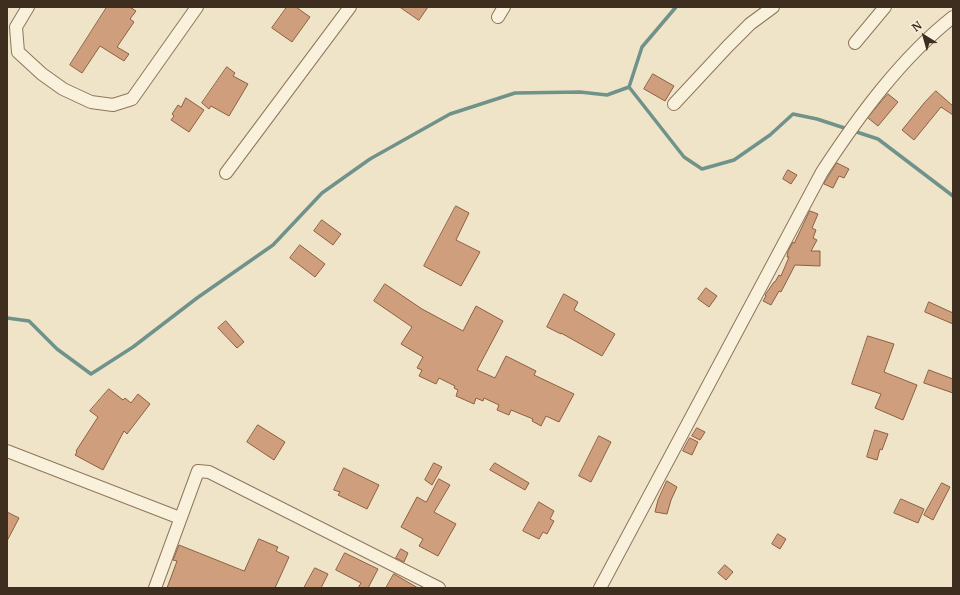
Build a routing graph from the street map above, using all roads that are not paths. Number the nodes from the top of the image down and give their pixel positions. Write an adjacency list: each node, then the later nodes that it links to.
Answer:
1 (28, 7): 2 (street)
2 (197, 7)
3 (350, 7): 9 (street)
4 (773, 7): 8 (street)
5 (885, 7): 7 (street)
6 (953, 18): 14 (street)
7 (855, 43)
8 (674, 104)
9 (226, 173)
10 (7, 451): 11 (street)
11 (180, 518): 12 (street); 13 (street)
12 (155, 588)
13 (438, 588)
14 (600, 588)

